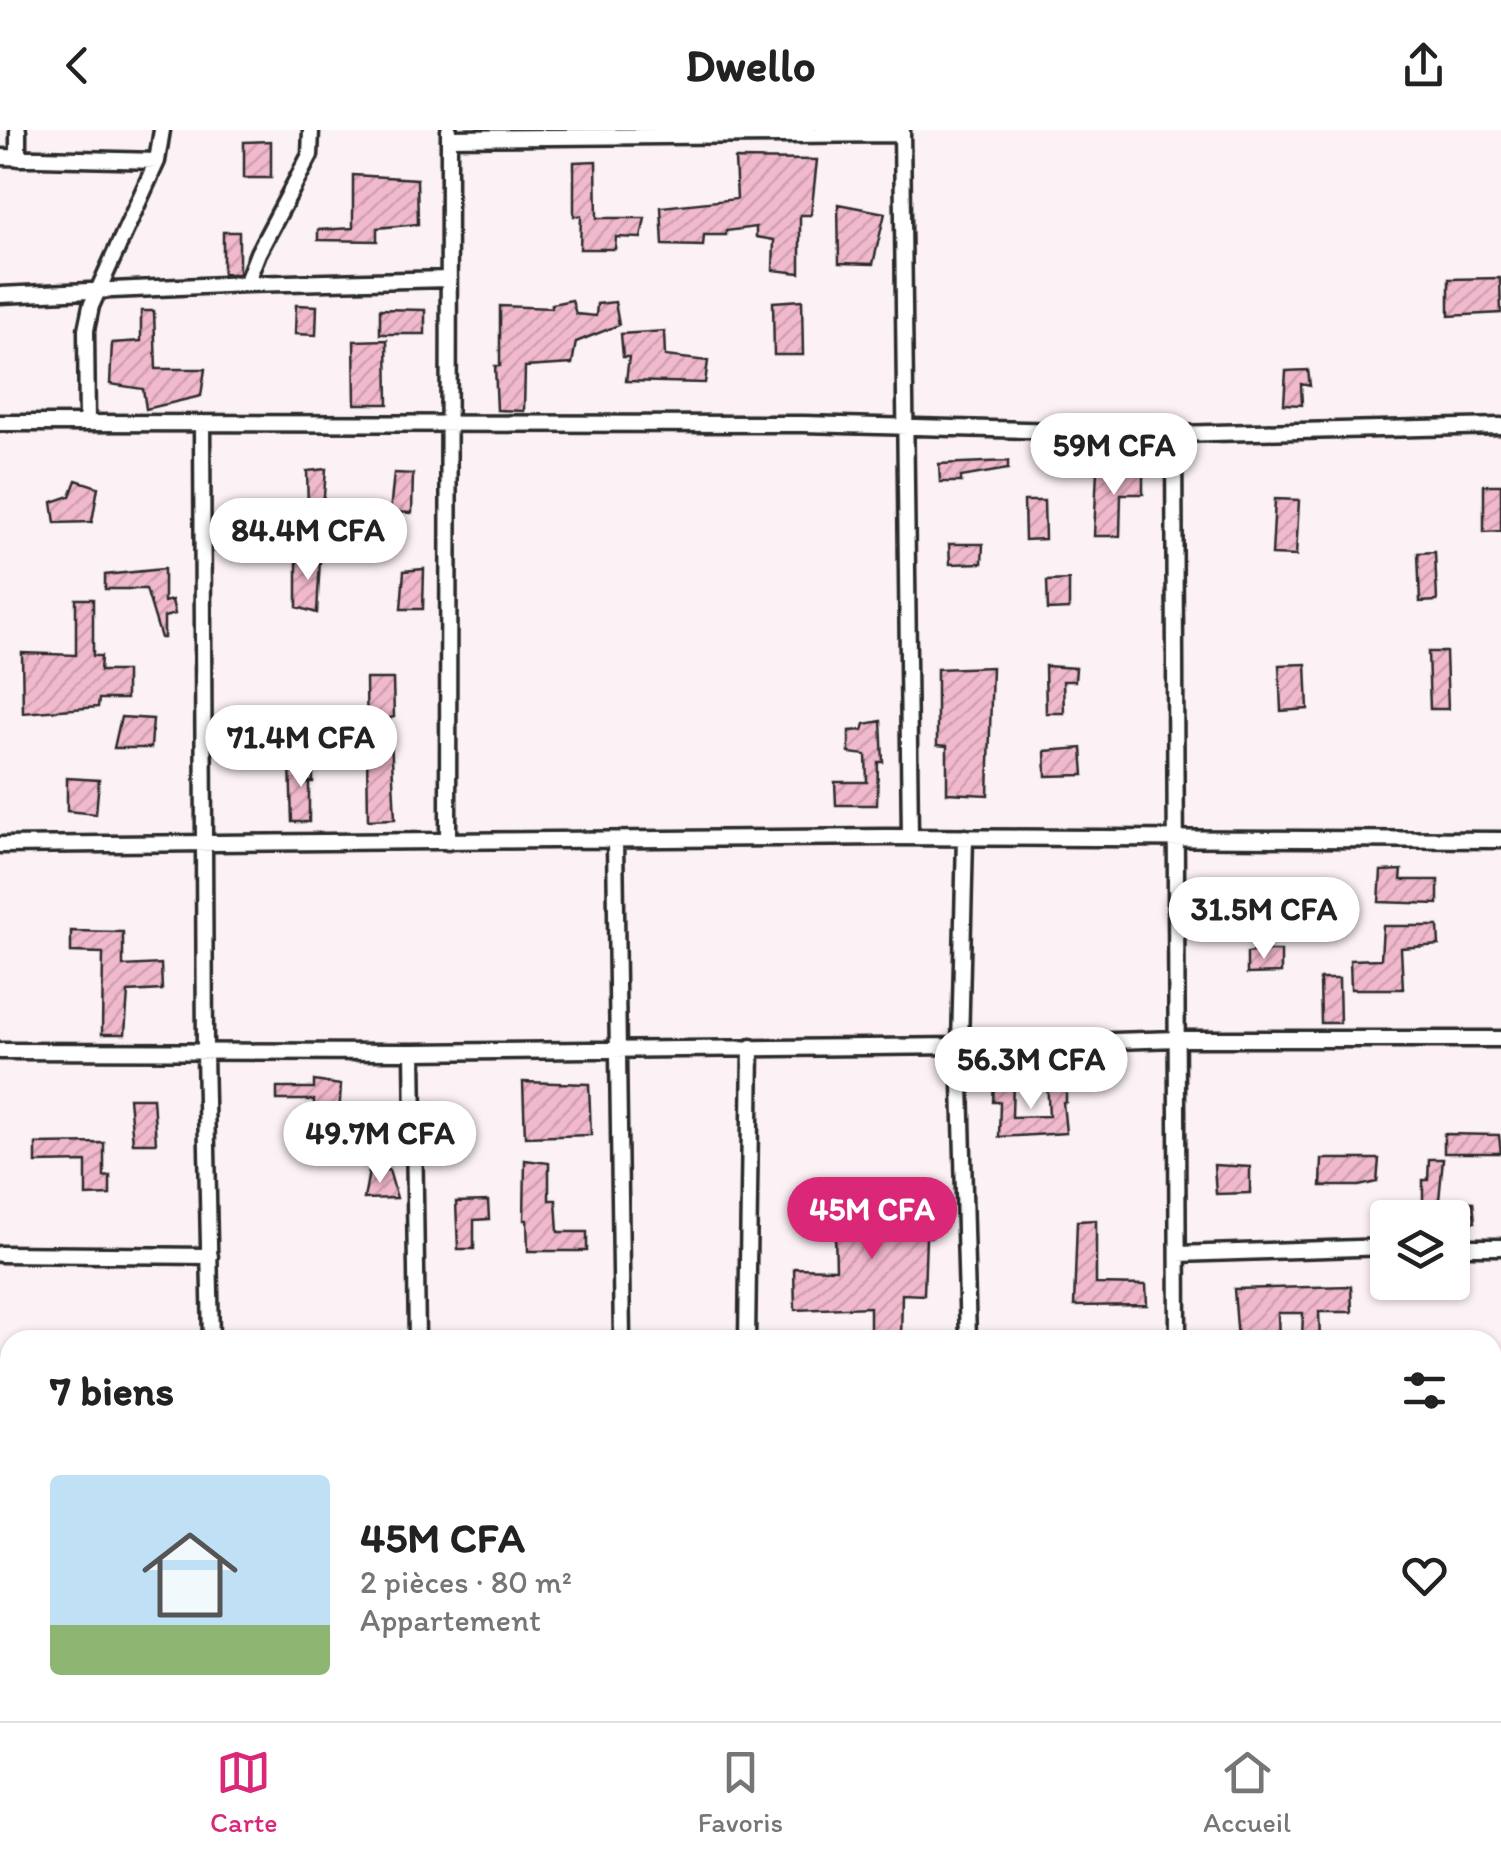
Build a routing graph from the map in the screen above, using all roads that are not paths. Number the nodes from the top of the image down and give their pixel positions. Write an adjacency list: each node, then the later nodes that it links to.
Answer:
1 (18, 130): 9 (street)
2 (162, 130): 10 (street)
3 (310, 130): 12 (street)
4 (757, 132): 5 (street); 6 (street)
5 (902, 132): 20 (street)
6 (609, 133): 7 (street)
7 (449, 134): 11 (street)
8 (0, 157): 9 (street)
9 (18, 158): 10 (street)
10 (156, 161): 13 (street)
11 (448, 280): 12 (street); 18 (street)
12 (246, 284): 13 (street)
13 (99, 291): 14 (street); 16 (street)
14 (0, 295)
15 (0, 422): 16 (street)
16 (88, 422): 17 (street)
17 (202, 423): 18 (street); 28 (street)
18 (448, 423): 20 (street); 27 (street)
19 (1501, 426): 21 (street)
20 (904, 427): 21 (street); 22 (street)
21 (1174, 434): 24 (street)
22 (910, 837): 23 (street); 26 (street)
23 (964, 837): 24 (street); 32 (street)
24 (1176, 838): 25 (street); 30 (street)
25 (1501, 840)
26 (615, 841): 27 (street); 34 (street)
27 (448, 842): 28 (street)
28 (206, 844): 29 (street); 37 (street)
29 (0, 845)
30 (1177, 1039): 31 (street); 32 (street); 42 (street)
31 (1501, 1039)
32 (960, 1046): 33 (street); 48 (street)
33 (751, 1047): 34 (street); 47 (street)
34 (616, 1049): 36 (street); 46 (street)
35 (0, 1051): 37 (street)
36 (412, 1052): 37 (street); 45 (street)
37 (205, 1053): 43 (street)
38 (1501, 1246): 39 (street)
39 (1470, 1247)
40 (1370, 1248): 42 (street)
41 (0, 1254): 43 (street)
42 (1178, 1254): 49 (street)
43 (210, 1256): 44 (street)
44 (211, 1330)
45 (417, 1330)
46 (622, 1330)
47 (747, 1330)
48 (968, 1330)
49 (1178, 1330)

